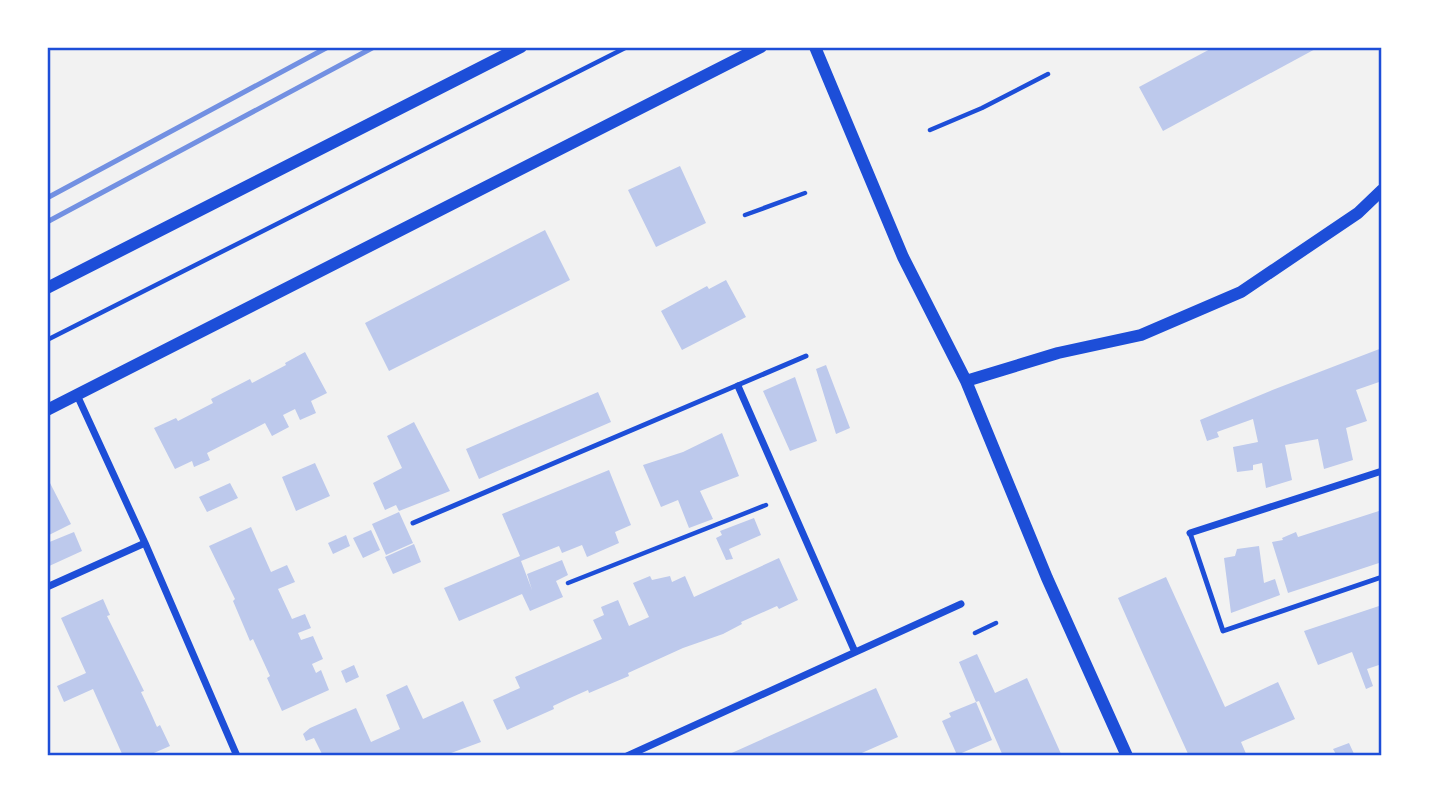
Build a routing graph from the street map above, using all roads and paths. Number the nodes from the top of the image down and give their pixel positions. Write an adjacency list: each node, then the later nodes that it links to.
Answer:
1 (521, 47): 10 (street)
2 (627, 47): 11 (path)
3 (761, 47): 15 (street)
4 (815, 47): 13 (street)
5 (1048, 74): 6 (path)
6 (930, 130)
7 (1382, 190): 13 (street)
8 (805, 193): 9 (path)
9 (745, 215)
10 (47, 288)
11 (47, 340)
12 (806, 356): 14 (lane)
13 (967, 381): 31 (street)
14 (738, 386): 18 (street); 19 (lane)
15 (77, 395): 16 (street); 21 (street)
16 (47, 410)
17 (1382, 471): 20 (street)
18 (787, 497): 23 (path); 28 (street)
19 (413, 523)
20 (1190, 533): 22 (lane)
21 (145, 542): 24 (street); 29 (street)
22 (1382, 577)
23 (568, 583)
24 (47, 587)
25 (961, 604): 28 (street)
26 (996, 623): 27 (path)
27 (975, 633)
28 (855, 652): 30 (street)
29 (237, 756)
30 (627, 756)
31 (1127, 756)

